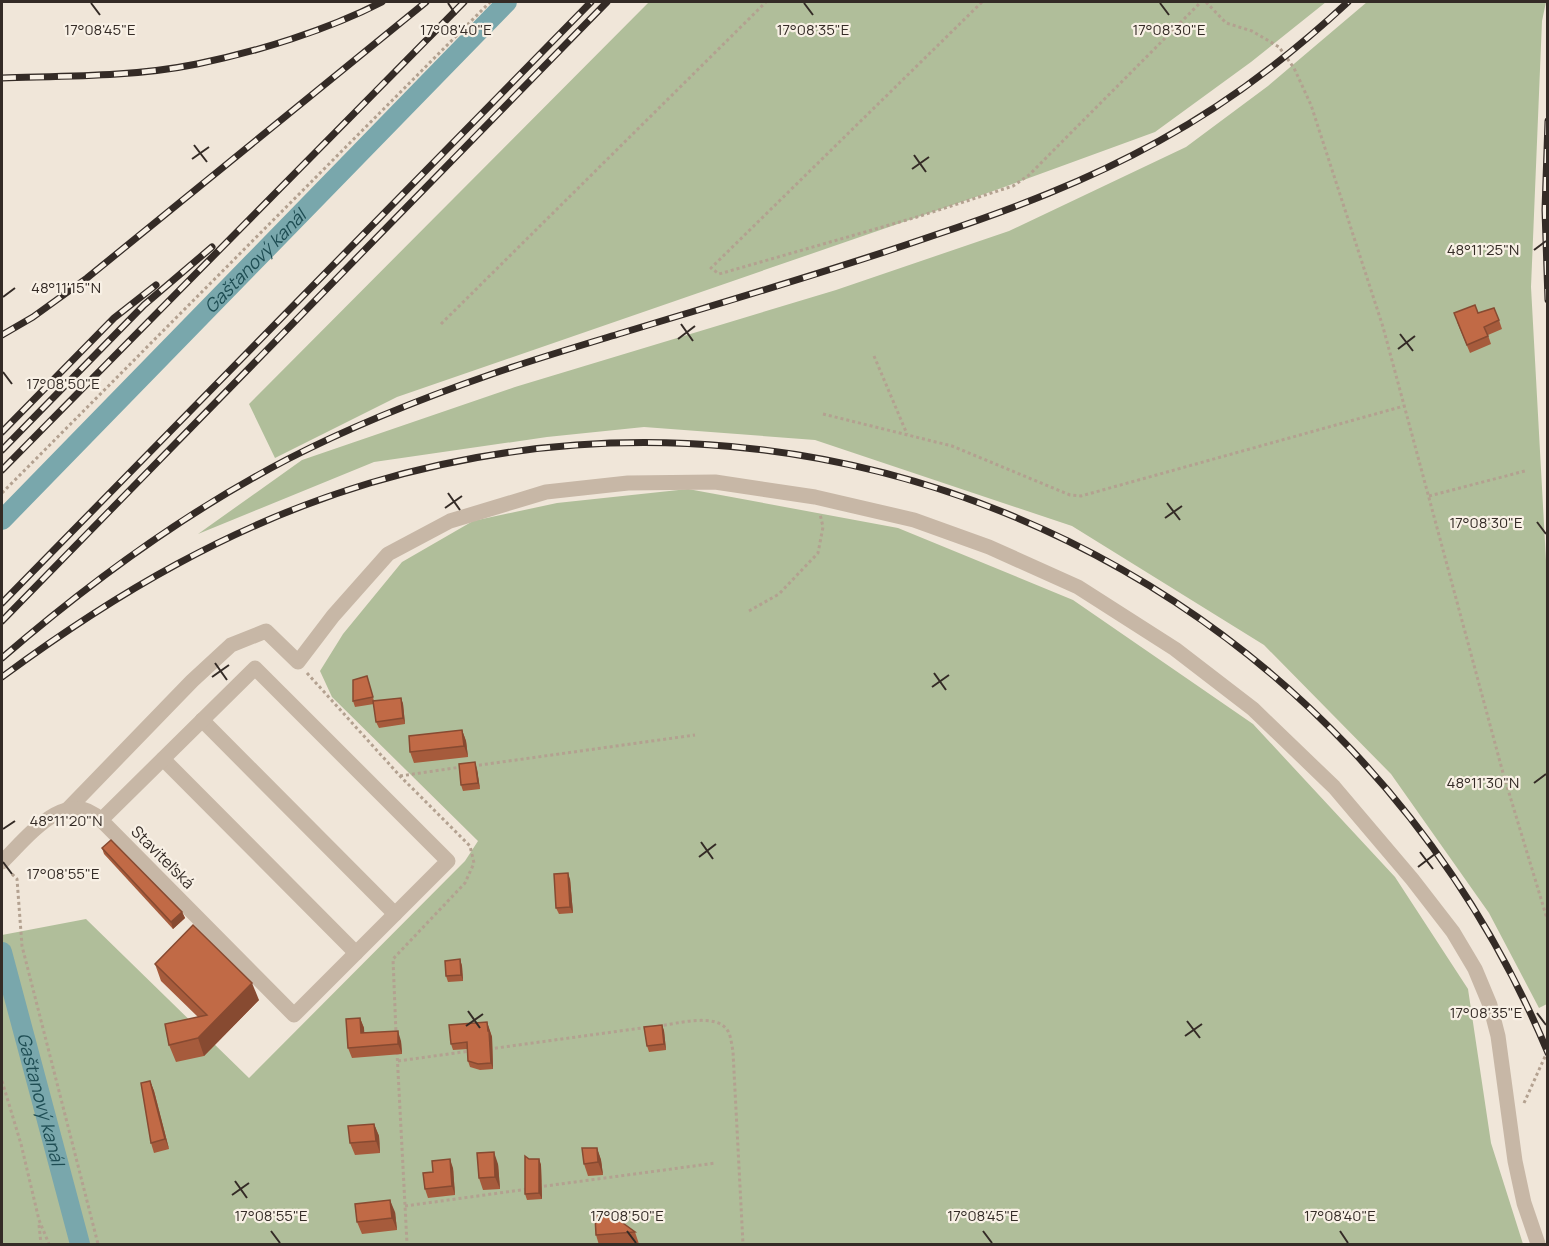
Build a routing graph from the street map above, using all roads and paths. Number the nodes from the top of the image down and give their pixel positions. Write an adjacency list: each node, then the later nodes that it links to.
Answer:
1 (490, 2): 12 (path)
2 (766, 2): 6 (path)
3 (982, 2): 4 (path)
4 (1201, 2)
5 (1206, 2): 8 (path)
6 (441, 324)
7 (874, 356): 10 (path)
8 (1404, 406): 10 (path); 13 (path)
9 (823, 414): 10 (path)
10 (907, 434)
11 (1525, 471): 13 (path)
12 (2, 494)
13 (1428, 496): 24 (path)
14 (816, 497): 15 (path); 20 (lane); 37 (lane)
15 (749, 611)
16 (202, 720): 18 (lane); 23 (lane); 23 (lane)
17 (696, 735): 19 (path)
18 (164, 759): 21 (lane); 25 (lane)
19 (400, 776)
20 (68, 809): 21 (lane, Staviteľská); 22 (lane)
21 (101, 820): 25 (lane, Staviteľská)
22 (5, 867): 35 (path)
23 (395, 914): 25 (lane)
24 (1548, 922)
25 (356, 953)
26 (1548, 1050): 29 (path)
27 (398, 1061): 36 (path)
28 (2, 1081): 32 (path)
29 (1524, 1104)
30 (716, 1163): 31 (path)
31 (405, 1206)
32 (39, 1220): 33 (path); 34 (path)
33 (41, 1245)
34 (49, 1245)
35 (98, 1245)
36 (743, 1245)
37 (1538, 1245)

